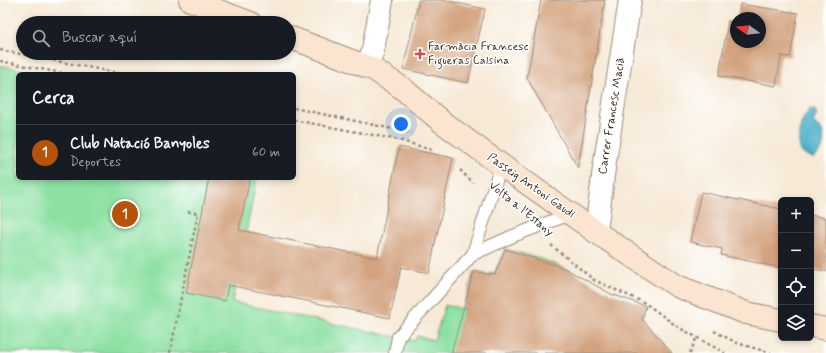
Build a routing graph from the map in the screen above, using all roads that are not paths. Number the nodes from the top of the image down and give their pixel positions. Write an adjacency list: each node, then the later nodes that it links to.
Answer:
1 (190, 0): 4 (street)
2 (382, 0): 6 (street)
3 (630, 0): 9 (street, Carrer Francesc Macià)
4 (232, 16)
5 (296, 40): 6 (street, Passeig Antoni Gaudi)
6 (367, 67): 7 (street, Passeig Antoni Gaudi)
7 (501, 165): 8 (street, Passeig Antoni Gaudi); 10 (lane)
8 (570, 214): 9 (street, Passeig Antoni Gaudi); 10 (lane)
9 (596, 232): 11 (street, Passeig Antoni Gaudi)
10 (473, 254): 14 (lane)
11 (778, 319)
12 (814, 327): 13 (street)
13 (826, 329)
14 (395, 353)

